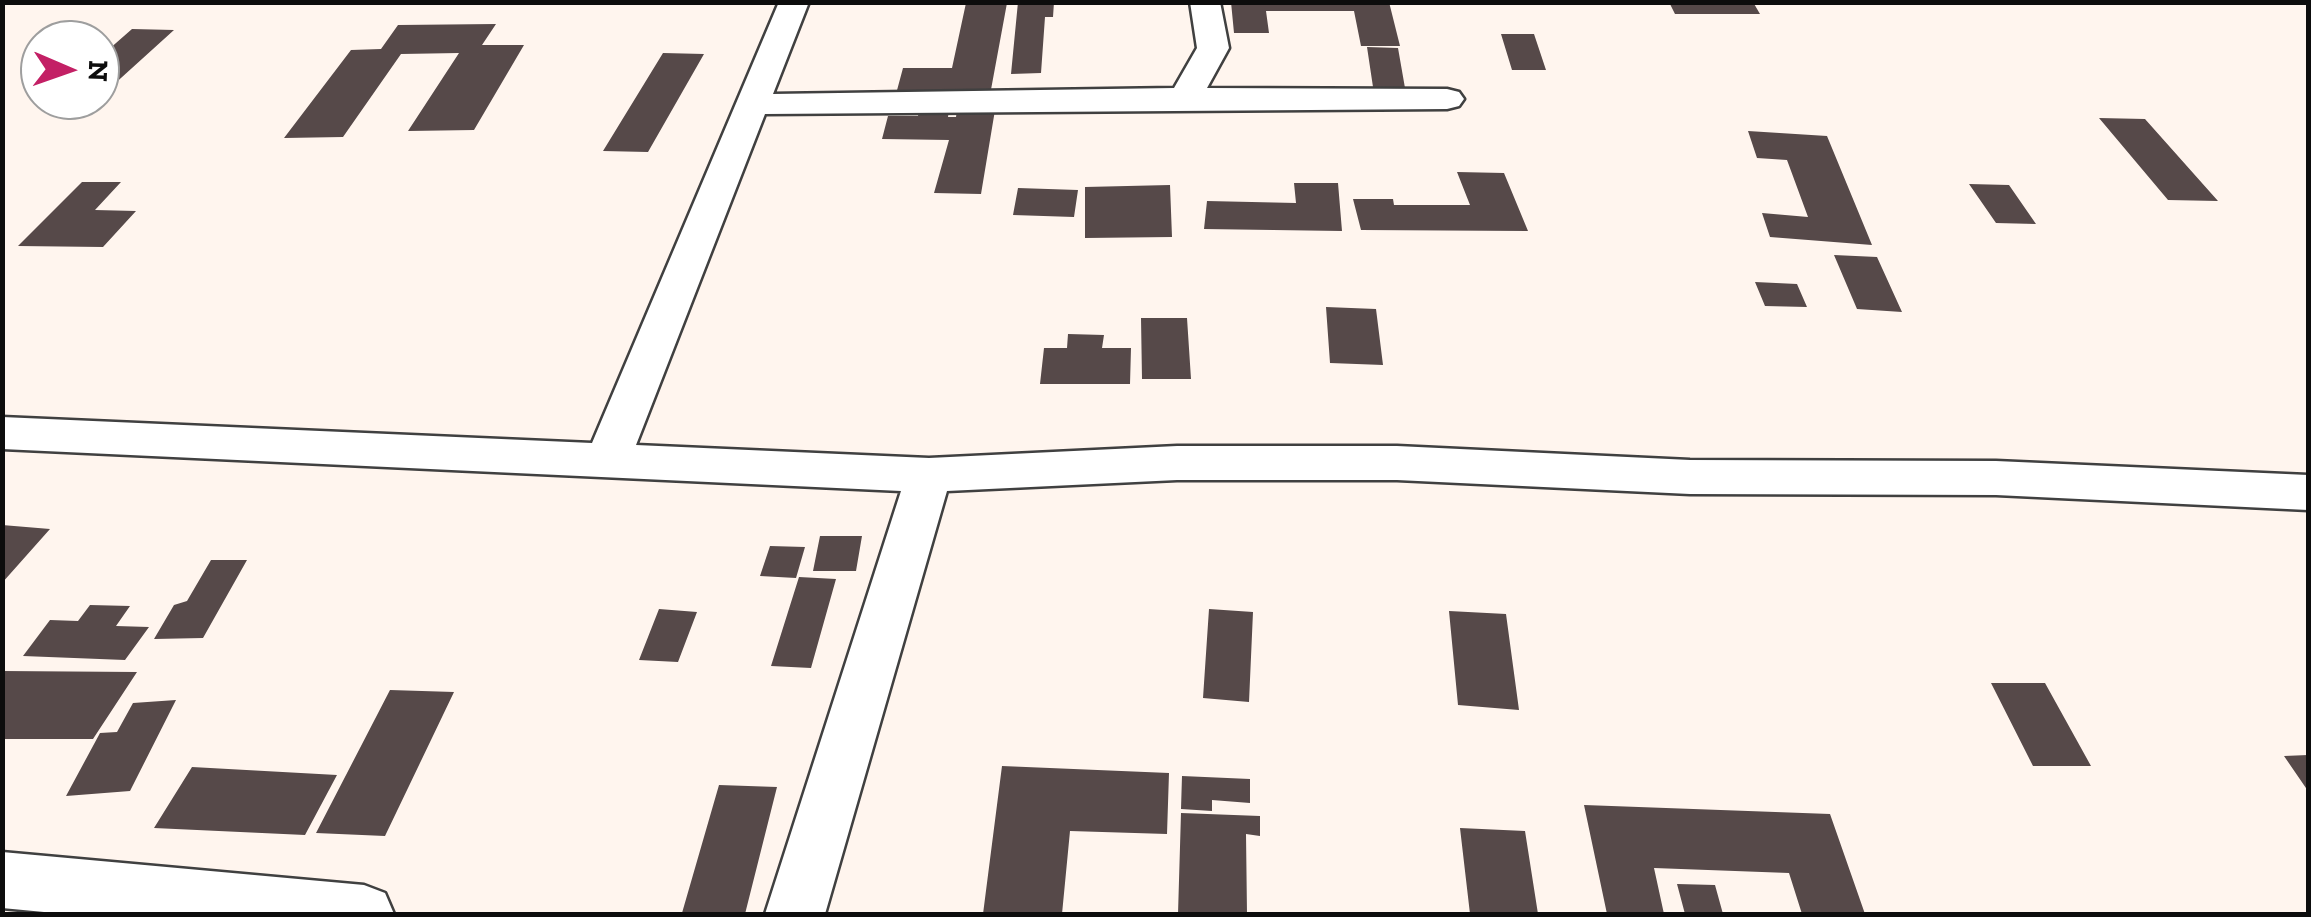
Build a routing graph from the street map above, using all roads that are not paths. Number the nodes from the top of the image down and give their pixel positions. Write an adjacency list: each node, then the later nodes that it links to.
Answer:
1 (794, 2): 5 (street)
2 (1204, 2): 3 (street)
3 (1185, 98): 4 (street); 5 (street)
4 (1447, 99)
5 (754, 104): 7 (street)
6 (2, 433): 7 (street)
7 (608, 458): 8 (street)
8 (929, 474): 9 (street); 12 (street)
9 (2308, 493)
10 (2, 880): 11 (street)
11 (364, 914)
12 (794, 914)

